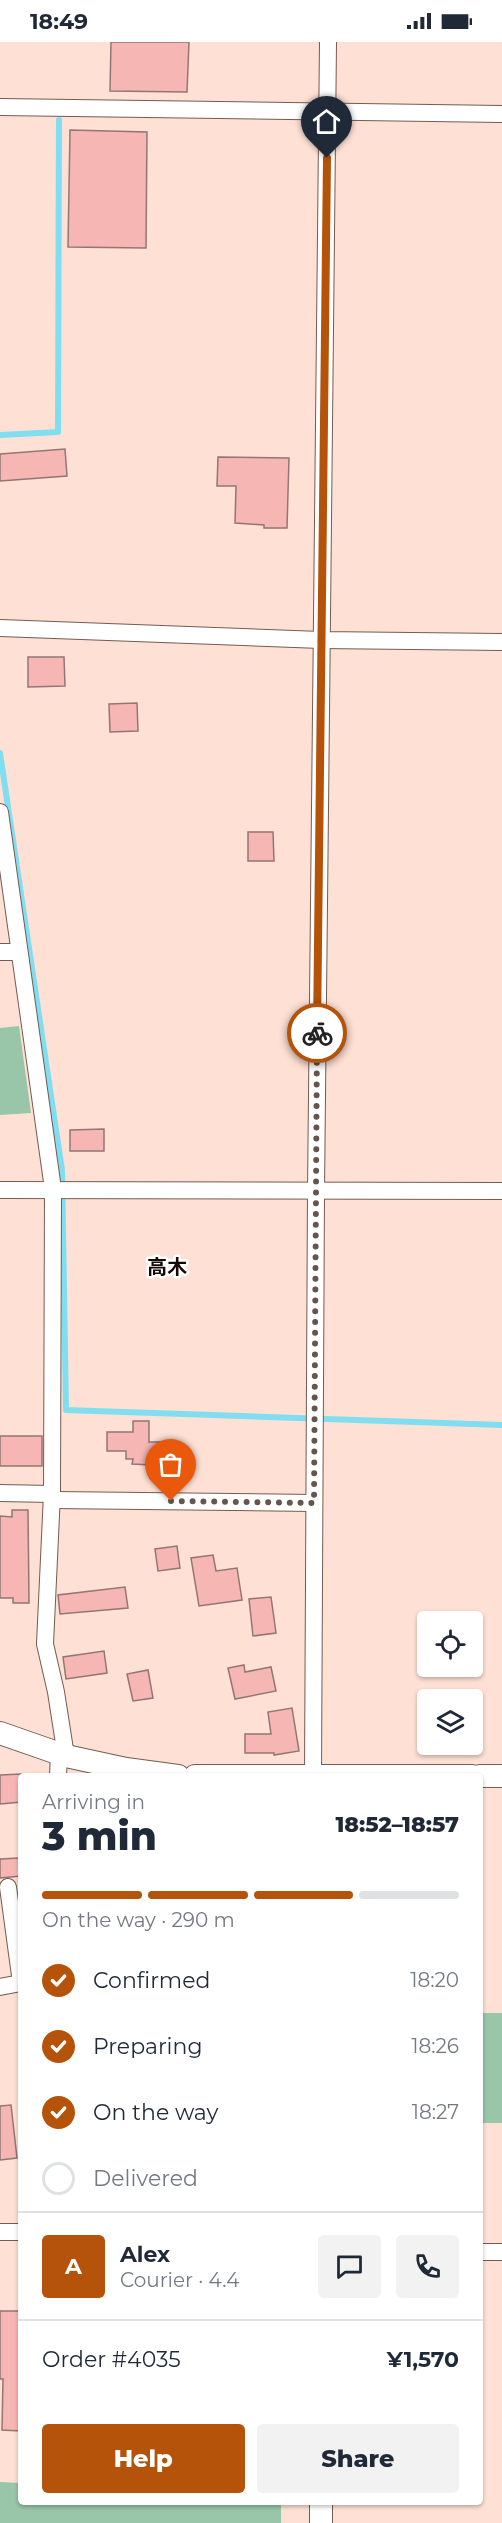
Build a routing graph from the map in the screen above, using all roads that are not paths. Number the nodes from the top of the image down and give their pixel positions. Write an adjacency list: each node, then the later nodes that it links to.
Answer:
1 (328, 42): 3 (street)
2 (0, 107): 3 (street)
3 (327, 112): 4 (street); 6 (street)
4 (502, 114)
5 (0, 628): 6 (street)
6 (321, 640): 7 (street); 13 (street)
7 (502, 642)
8 (0, 812): 10 (street)
9 (0, 952): 10 (street)
10 (20, 952): 11 (street)
11 (53, 1189): 12 (street); 13 (street); 16 (street)
12 (0, 1190)
13 (316, 1191): 14 (street); 17 (street)
14 (502, 1191)
15 (0, 1493): 16 (street)
16 (52, 1497): 17 (street); 19 (street)
17 (314, 1503): 21 (street)
18 (0, 1733): 19 (street)
19 (61, 1762): 20 (street)
20 (156, 1773)
21 (313, 1773)
22 (483, 1776): 23 (street)
23 (502, 1776)
24 (10, 1887): 25 (street)
25 (18, 1957)
26 (18, 1984): 27 (street)
27 (0, 1987)
28 (0, 2232): 29 (street)
29 (18, 2232)
30 (483, 2252): 31 (street)
31 (502, 2252)
32 (321, 2505): 33 (street)
33 (321, 2523)

